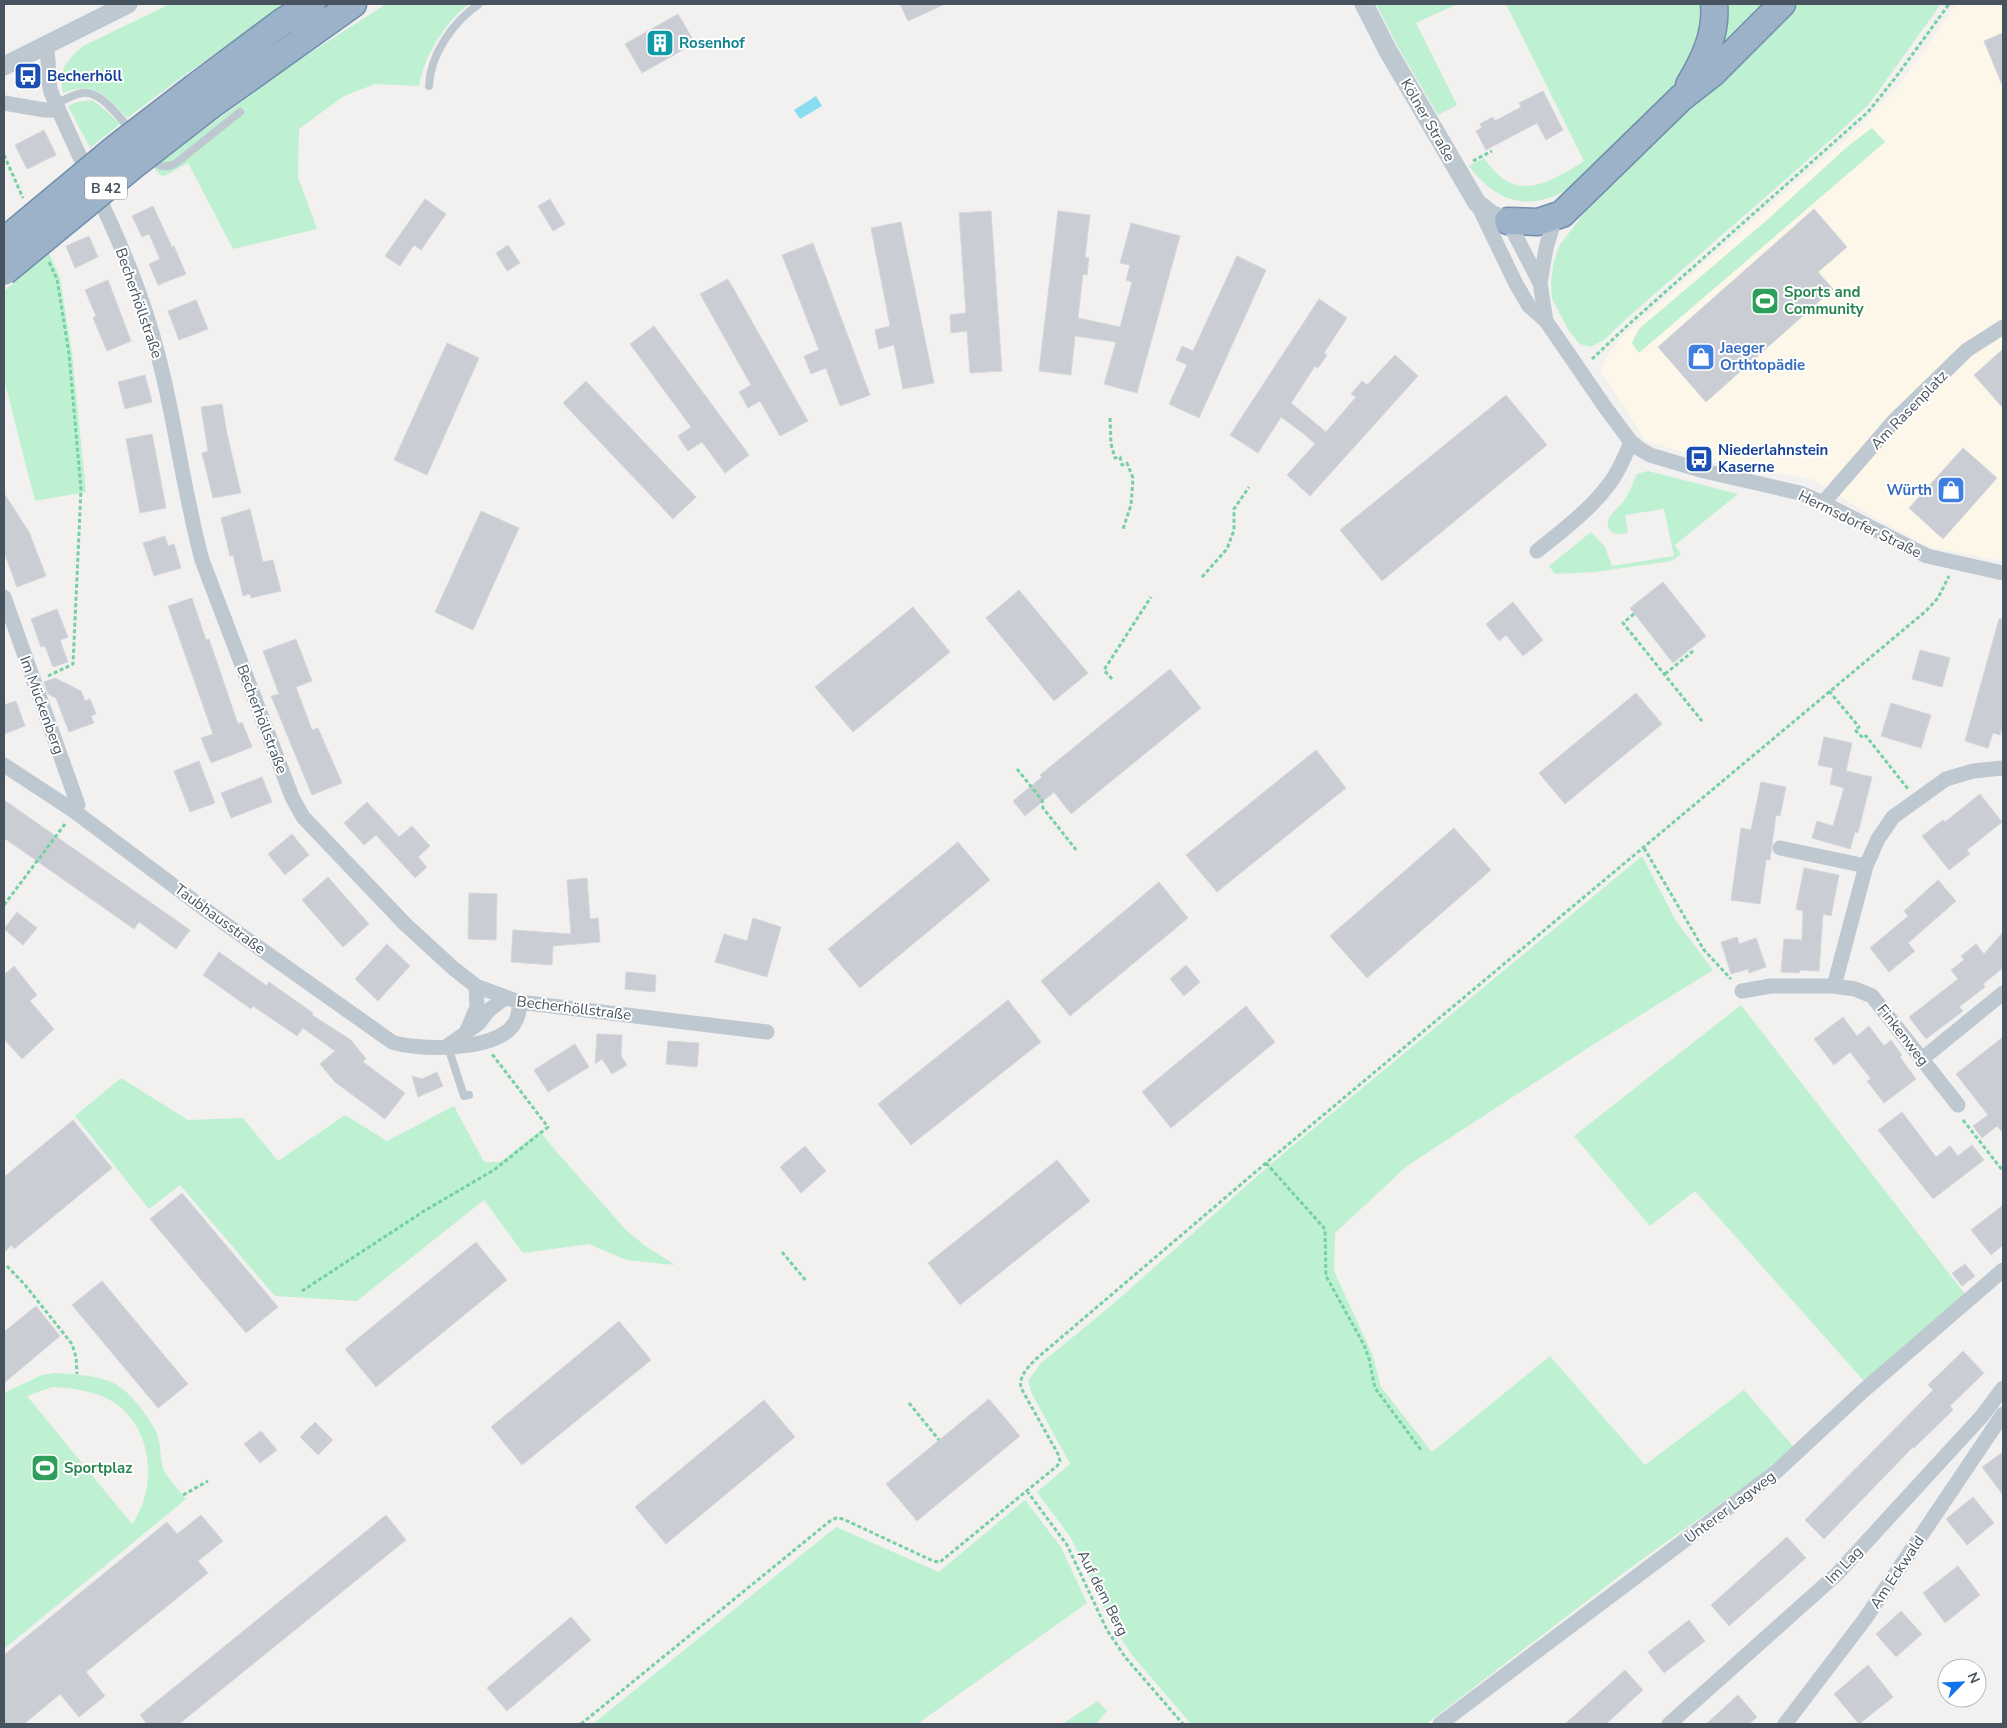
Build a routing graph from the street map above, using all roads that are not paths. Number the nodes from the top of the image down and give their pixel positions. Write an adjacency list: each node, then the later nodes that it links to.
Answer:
1 (128, 4): 8 (street)
2 (312, 4): 11 (highway, B 42)
3 (353, 4): 11 (highway, B 42)
4 (479, 4): 10 (lane)
5 (1364, 4): 18 (street, Kölner Straße)
6 (1714, 4): 12 (highway)
7 (1782, 4): 12 (highway)
8 (45, 45): 9 (street); 14 (street, Becherhöllstraße)
9 (4, 66)
10 (428, 86)
11 (203, 97): 21 (highway, B 42, bridge); 22 (highway, B 42, bridge)
12 (1681, 98): 19 (highway)
13 (4, 104): 14 (street)
14 (57, 107): 16 (lane); 37 (street, Becherhöllstraße)
15 (240, 112): 17 (lane)
16 (140, 142)
17 (146, 150)
18 (1477, 203): 20 (street, Kölner Straße); 24 (street, Hermsdorfer Straße)
19 (1555, 218): 20 (highway); 23 (street, Hermsdorfer Straße)
20 (1508, 221): 23 (street, Hermsdorfer Straße); 24 (street, Hermsdorfer Straße)
21 (4, 241)
22 (4, 272)
23 (1540, 283): 25 (street, Hermsdorfer Straße)
24 (1516, 284): 25 (street, Hermsdorfer Straße)
25 (1546, 321): 27 (street, Hermsdorfer Straße)
26 (2003, 327): 28 (street, Am Rasenplatz)
27 (1632, 442): 28 (street, Hermsdorfer Straße); 29 (street)
28 (1823, 503): 30 (street, Hermsdorfer Straße)
29 (1537, 551)
30 (2003, 573)
31 (4, 597): 34 (street, Im Mückenberg)
32 (4, 764): 34 (street, Taubhausstraße)
33 (2003, 768): 36 (street)
34 (74, 811): 44 (street, Taubhausstraße)
35 (1780, 848): 36 (street)
36 (1866, 866): 38 (street)
37 (476, 986): 41 (street, Becherhöllstraße); 42 (street)
38 (1834, 986): 39 (street, Finkenweg); 45 (street, Finkenweg)
39 (1742, 991)
40 (2003, 993): 45 (street)
41 (512, 1000): 42 (street); 43 (street, Becherhöllstraße); 44 (street, Taubhausstraße)
42 (466, 1032): 44 (street)
43 (767, 1032)
44 (447, 1047): 46 (lane)
45 (1922, 1060): 47 (street, Finkenweg)
46 (468, 1095)
47 (1958, 1105)
48 (2003, 1270): 51 (street, Unterer Lagweg)
49 (2003, 1388): 52 (street, Im Lag)
50 (2003, 1414): 53 (street, Am Eckwald)
51 (1440, 1724)
52 (1669, 1724)
53 (1784, 1724)

